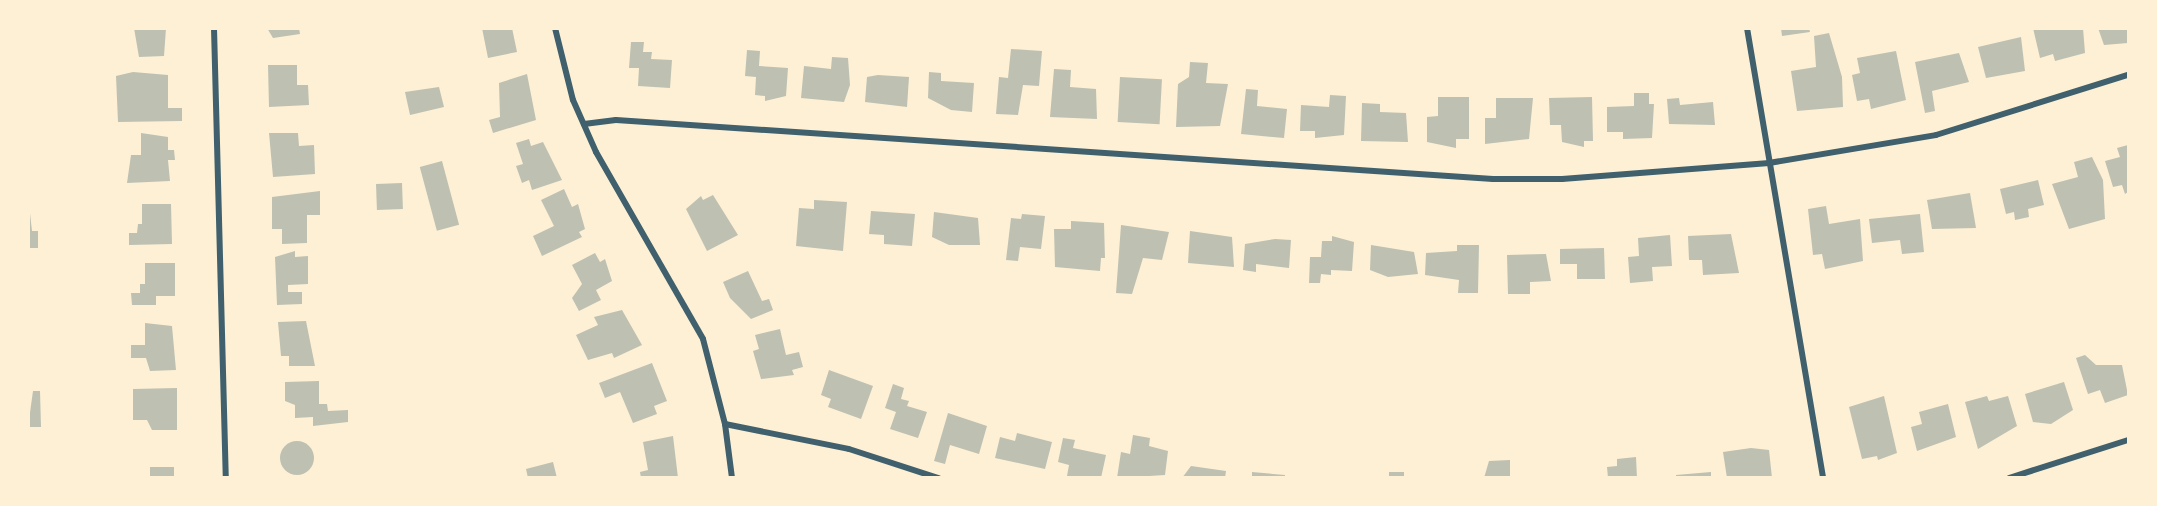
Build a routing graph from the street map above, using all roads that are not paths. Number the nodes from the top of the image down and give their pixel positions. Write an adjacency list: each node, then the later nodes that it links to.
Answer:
1 (214, 28): 9 (street)
2 (555, 28): 5 (street)
3 (1747, 28): 6 (street)
4 (2128, 75): 6 (street)
5 (584, 124): 6 (street); 7 (street)
6 (1769, 163): 12 (street)
7 (725, 424): 10 (street); 11 (street)
8 (2128, 440): 13 (street)
9 (226, 477)
10 (732, 477)
11 (938, 477)
12 (1823, 477)
13 (2009, 477)

